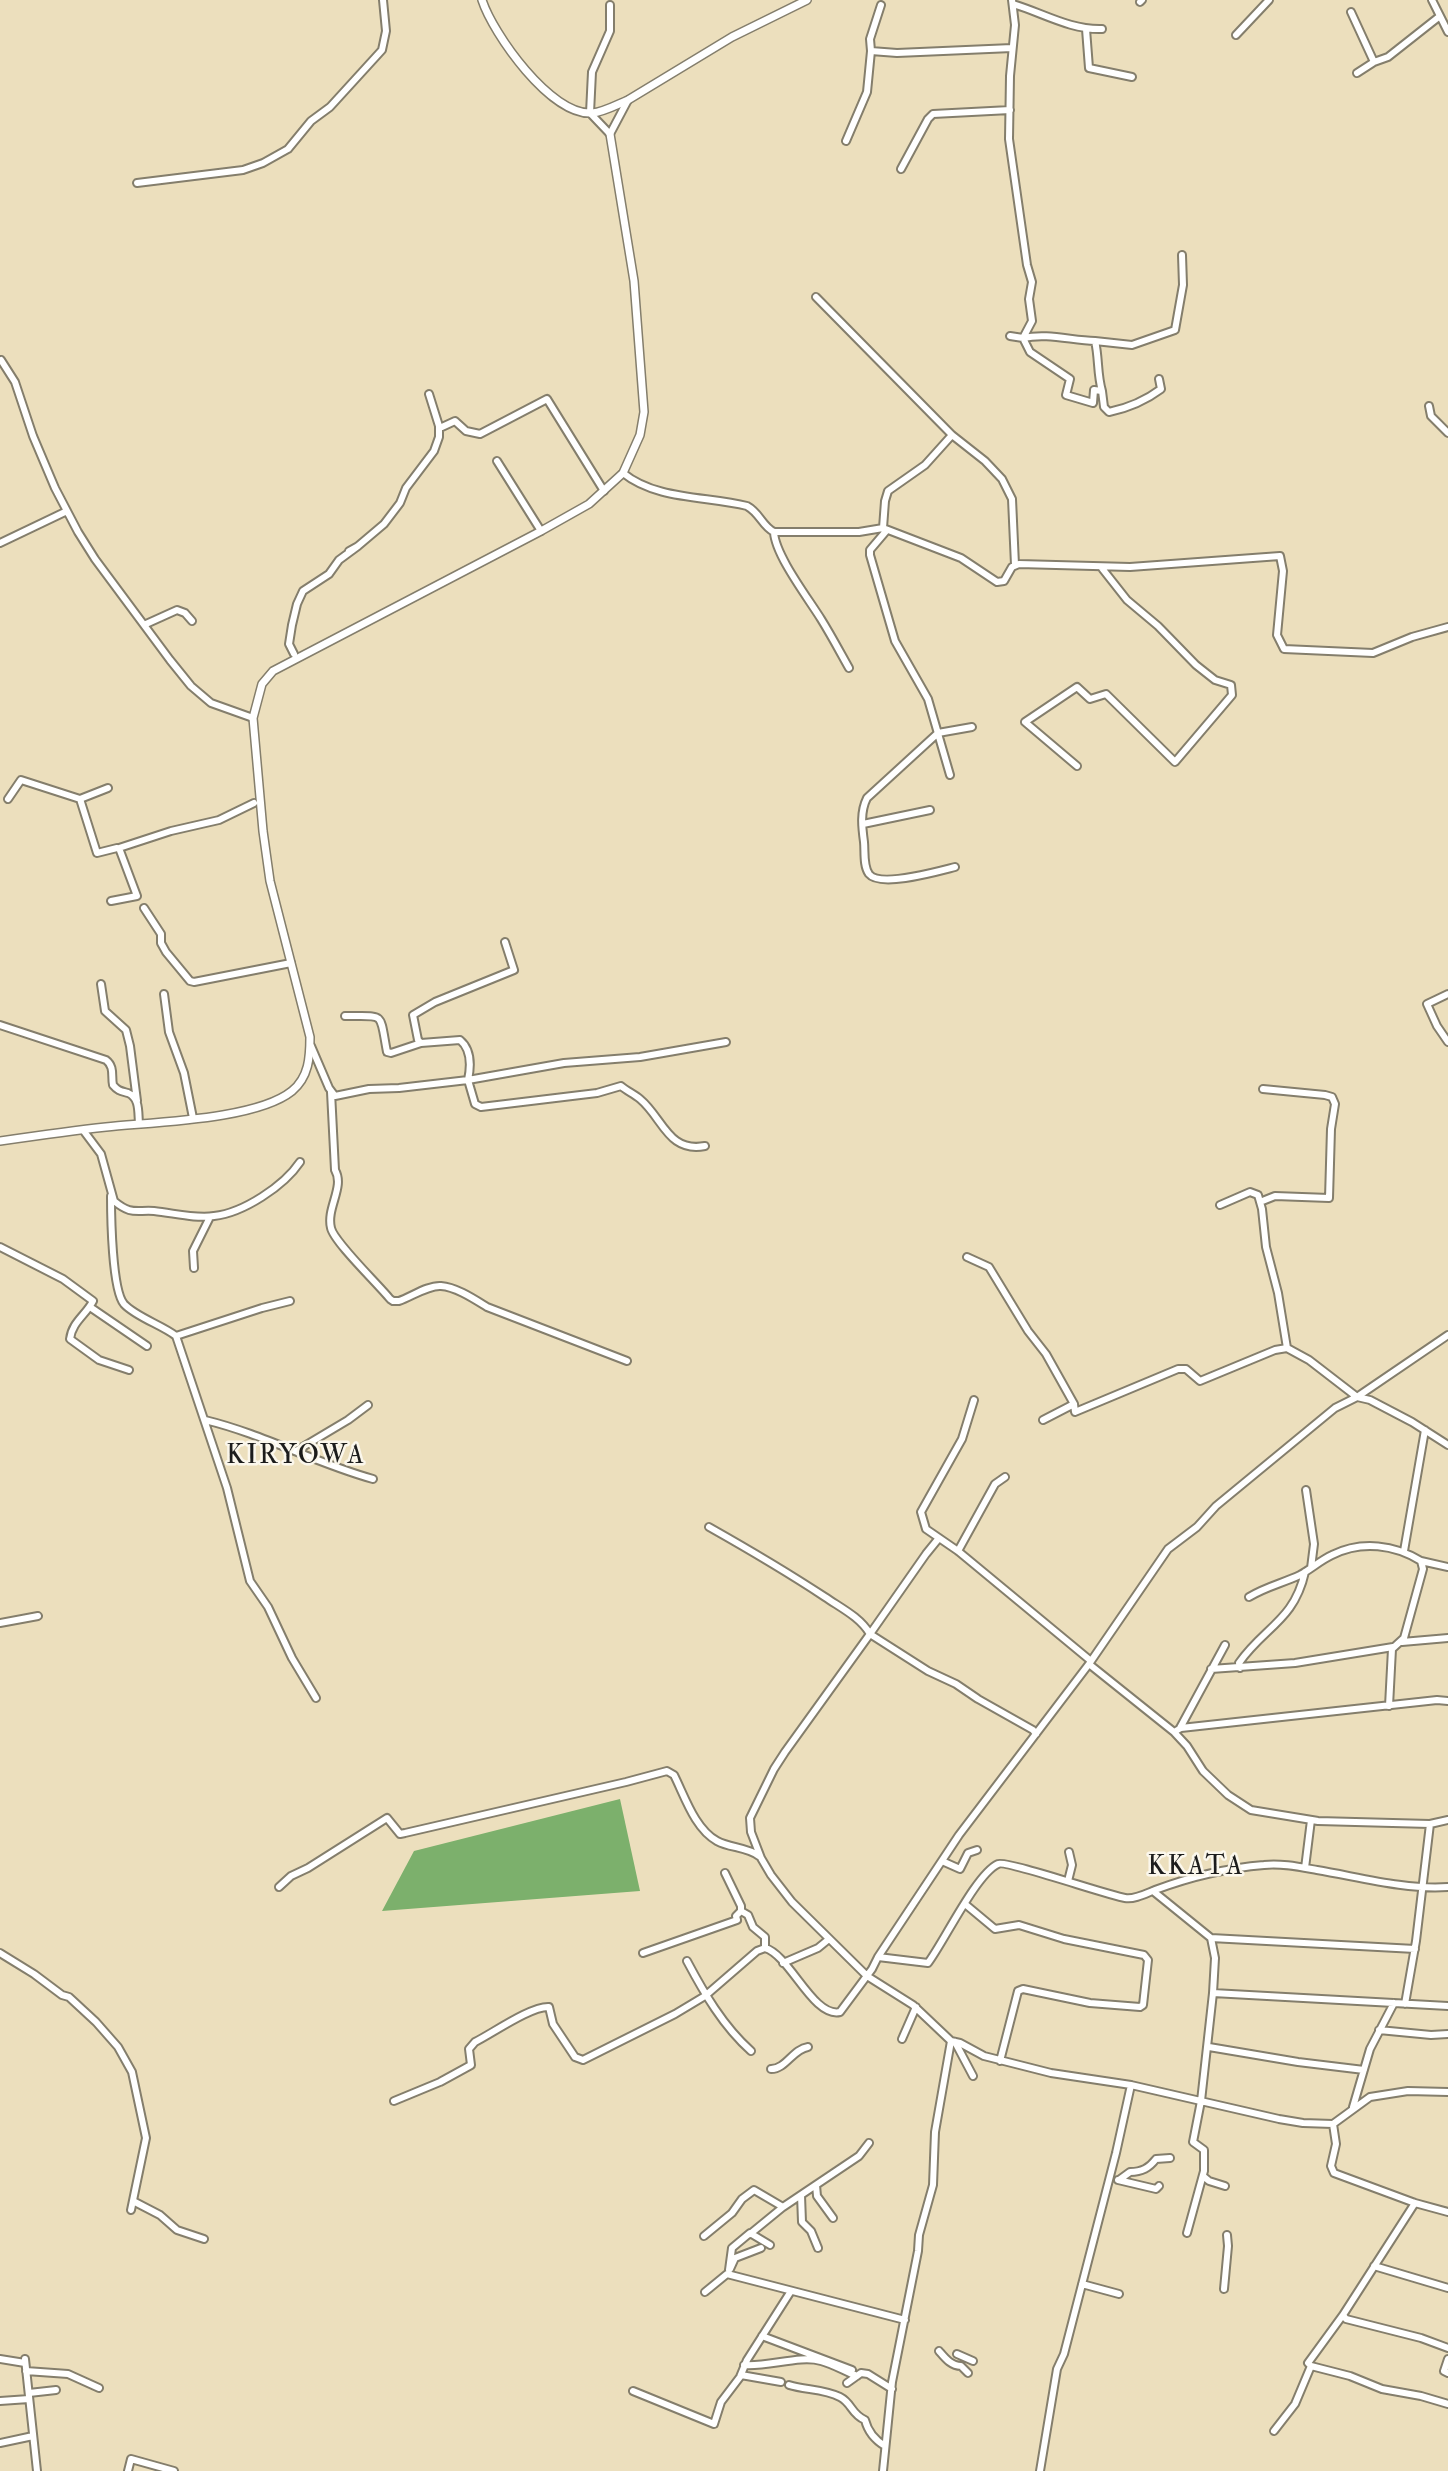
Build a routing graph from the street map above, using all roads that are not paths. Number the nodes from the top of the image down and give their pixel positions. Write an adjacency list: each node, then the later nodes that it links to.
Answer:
1 (383, 0): 26 (street)
2 (482, 0): 22 (street)
3 (807, 0): 20 (street)
4 (1269, 0): 14 (street)
5 (1432, 0): 10 (street)
6 (1013, 2): 11 (street); 15 (street)
7 (610, 5): 22 (street)
8 (881, 5): 16 (street)
9 (1351, 12): 17 (street)
10 (1440, 16): 13 (street); 17 (street)
11 (1086, 29): 12 (street); 19 (street)
12 (1102, 29)
13 (1448, 32)
14 (1236, 35)
15 (1012, 48): 16 (street); 21 (street)
16 (871, 51): 24 (street)
17 (1374, 62): 18 (street)
18 (1357, 73)
19 (1132, 77)
20 (628, 100): 22 (street); 23 (street)
21 (1010, 110): 25 (street); 30 (street)
22 (590, 113): 23 (street)
23 (610, 134): 41 (street)
24 (846, 141)
25 (901, 169)
26 (137, 183)
27 (1182, 256): 31 (street)
28 (816, 297): 39 (street)
29 (1010, 336): 30 (street)
30 (1023, 338): 31 (street); 34 (street)
31 (1094, 341): 34 (street)
32 (1, 360): 43 (street)
33 (1159, 379): 34 (street)
34 (1102, 391)
35 (429, 394): 37 (street)
36 (1429, 406): 38 (street)
37 (439, 426): 42 (street); 53 (street)
38 (1448, 433)
39 (952, 435): 44 (street); 48 (street)
40 (497, 461): 45 (street)
41 (623, 472): 42 (street); 46 (street)
42 (604, 491): 45 (street)
43 (67, 511): 47 (street); 55 (street)
44 (885, 529): 46 (street); 48 (street); 57 (street)
45 (541, 531): 55 (street)
46 (774, 532): 54 (street)
47 (0, 543)
48 (1015, 565): 49 (street)
49 (1101, 567): 52 (street); 58 (street)
50 (192, 621): 51 (street)
51 (146, 624)
52 (1448, 627)
53 (294, 654)
54 (849, 668)
55 (253, 718): 69 (street)
56 (972, 727): 57 (street)
57 (938, 733): 59 (street); 63 (street)
58 (1077, 766)
59 (950, 775)
60 (8, 799): 64 (street)
61 (254, 803): 66 (street)
62 (930, 810): 63 (street)
63 (863, 824): 65 (street)
64 (117, 848)
65 (955, 867)
66 (111, 901)
67 (144, 908): 69 (street)
68 (505, 942): 77 (street)
69 (291, 963): 78 (street)
70 (101, 984): 82 (street)
71 (163, 994): 83 (street)
72 (1448, 994): 76 (street)
73 (345, 1016): 77 (street)
74 (0, 1025): 82 (street)
75 (726, 1042): 79 (street)
76 (1448, 1042)
77 (421, 1044): 79 (street)
78 (310, 1045): 81 (street); 83 (street)
79 (468, 1080): 81 (street); 87 (street)
80 (1263, 1089): 90 (street)
81 (331, 1092): 102 (street)
82 (137, 1101): 84 (street)
83 (193, 1118): 84 (street)
84 (139, 1124): 85 (street)
85 (83, 1130): 86 (street); 89 (street)
86 (0, 1141)
87 (705, 1146)
88 (300, 1162): 92 (street)
89 (111, 1196): 92 (street); 99 (street)
90 (1260, 1202): 91 (street); 101 (street)
91 (1220, 1205)
92 (209, 1217): 95 (street)
93 (0, 1247): 97 (street)
94 (967, 1256): 106 (street)
95 (194, 1268)
96 (290, 1301): 99 (street)
97 (90, 1307): 100 (street); 103 (street)
98 (1448, 1335): 104 (street)
99 (176, 1336): 108 (street)
100 (147, 1346)
101 (1287, 1348): 104 (street); 106 (street)
102 (627, 1361)
103 (129, 1370)
104 (1357, 1397): 110 (street); 131 (street)
105 (974, 1400): 117 (street)
106 (1074, 1404): 109 (street)
107 (368, 1405): 112 (street)
108 (205, 1420): 112 (street); 134 (street)
109 (1043, 1420)
110 (1425, 1430): 111 (street); 118 (street)
111 (1448, 1445)
112 (296, 1451): 114 (street)
113 (1006, 1477): 119 (street)
114 (373, 1479)
115 (1306, 1490): 122 (street)
116 (709, 1527): 126 (street)
117 (939, 1538): 119 (street); 126 (street)
118 (1404, 1550): 120 (street); 122 (street)
119 (958, 1551): 131 (street)
120 (1421, 1561): 121 (street); 128 (street)
121 (1448, 1567)
122 (1308, 1570): 123 (street); 132 (street)
123 (1250, 1597)
124 (38, 1616): 125 (street)
125 (0, 1623)
126 (870, 1634): 138 (street); 144 (street)
127 (1448, 1638): 128 (street)
128 (1402, 1642): 130 (street)
129 (1225, 1645): 133 (street)
130 (1393, 1647): 132 (street); 136 (street)
131 (1090, 1662): 137 (street); 138 (street)
132 (1240, 1668): 133 (street)
133 (1211, 1669): 137 (street)
134 (316, 1698)
135 (1448, 1701): 136 (street)
136 (1389, 1706): 137 (street)
137 (1177, 1730): 139 (street)
138 (1036, 1734): 145 (street)
139 (1311, 1820): 141 (street); 146 (street)
140 (1448, 1821): 141 (street)
141 (1430, 1824): 151 (street)
142 (977, 1850): 145 (street)
143 (1069, 1852): 148 (street)
144 (761, 1858): 149 (street); 156 (street)
145 (942, 1861): 161 (street)
146 (1305, 1868): 151 (street); 152 (street)
147 (725, 1873): 154 (street)
148 (1068, 1881): 152 (street); 153 (street)
149 (279, 1887)
150 (1448, 1887): 151 (street)
151 (1423, 1888): 158 (street)
152 (1153, 1891): 155 (street)
153 (965, 1904): 161 (street); 178 (street)
154 (741, 1911): 157 (street); 159 (street)
155 (1211, 1938): 158 (street); 165 (street)
156 (829, 1939): 163 (street); 164 (street)
157 (765, 1948): 163 (street); 166 (street)
158 (1415, 1949): 168 (street)
159 (643, 1952)
160 (0, 1953): 197 (street)
161 (878, 1957): 164 (street)
162 (687, 1961): 166 (street)
163 (783, 1963): 164 (street)
164 (867, 1976): 170 (street)
165 (1213, 1993): 167 (street); 176 (street)
166 (705, 1996): 177 (street); 184 (street)
167 (1394, 2004): 168 (street); 171 (street)
168 (1405, 2004): 169 (street)
169 (1448, 2006)
170 (916, 2007): 173 (street); 174 (street)
171 (1379, 2030): 172 (street); 180 (street)
172 (1448, 2034)
173 (902, 2039)
174 (953, 2042): 178 (street); 181 (street); 220 (street)
175 (808, 2047): 179 (street)
176 (1209, 2047): 180 (street); 185 (street)
177 (751, 2051)
178 (1000, 2061): 182 (street)
179 (771, 2069)
180 (1364, 2070): 186 (street)
181 (973, 2076)
182 (1131, 2085): 185 (street); 191 (street)
183 (1448, 2092): 186 (street)
184 (394, 2101)
185 (1202, 2101): 187 (street); 190 (street)
186 (1353, 2108): 187 (street)
187 (1333, 2123): 198 (street)
188 (870, 2143): 193 (street)
189 (1170, 2158): 192 (street)
190 (1203, 2176): 195 (street); 203 (street)
191 (1110, 2178): 192 (street); 213 (street)
192 (1119, 2180): 194 (street)
193 (816, 2185): 196 (street); 202 (street)
194 (1159, 2186)
195 (1226, 2186)
196 (802, 2195): 199 (street); 210 (street)
197 (133, 2201): 200 (street); 207 (street)
198 (1415, 2203): 201 (street); 211 (street)
199 (783, 2207): 204 (street); 206 (street)
200 (131, 2210)
201 (1448, 2212)
202 (833, 2218)
203 (1187, 2233)
204 (750, 2234): 208 (street); 212 (street)
205 (1227, 2235): 215 (street)
206 (704, 2236)
207 (204, 2239)
208 (770, 2245)
209 (761, 2248): 212 (street)
210 (818, 2248)
211 (1374, 2266): 214 (street); 219 (street)
212 (728, 2272): 216 (street); 217 (street)
213 (1082, 2284): 218 (street); 253 (street)
214 (1448, 2288)
215 (1224, 2289)
216 (791, 2291): 220 (street); 221 (street)
217 (705, 2292)
218 (1119, 2294)
219 (1343, 2315): 222 (street); 229 (street)
220 (905, 2320): 240 (street)
221 (762, 2336): 228 (street); 234 (street)
222 (1448, 2348)
223 (939, 2351): 231 (street)
224 (957, 2354): 227 (street)
225 (0, 2359): 230 (street)
226 (1448, 2359): 232 (street)
227 (973, 2361)
228 (744, 2365): 233 (street); 234 (street)
229 (1311, 2366): 244 (street); 245 (street)
230 (26, 2371): 238 (street); 242 (street)
231 (968, 2373)
232 (1448, 2373)
233 (741, 2375): 235 (street); 241 (street)
234 (858, 2375): 236 (street); 240 (street)
235 (781, 2382)
236 (847, 2383)
237 (789, 2385): 248 (street)
238 (99, 2388)
239 (56, 2389): 242 (street)
240 (892, 2389): 248 (street)
241 (633, 2392)
242 (29, 2396): 243 (street); 246 (street)
243 (0, 2401)
244 (1448, 2404)
245 (1273, 2431)
246 (33, 2436): 247 (street); 249 (street)
247 (0, 2444)
248 (885, 2446): 252 (street)
249 (37, 2471)
250 (128, 2471): 251 (street)
251 (174, 2471)
252 (883, 2471)
253 (1040, 2471)

